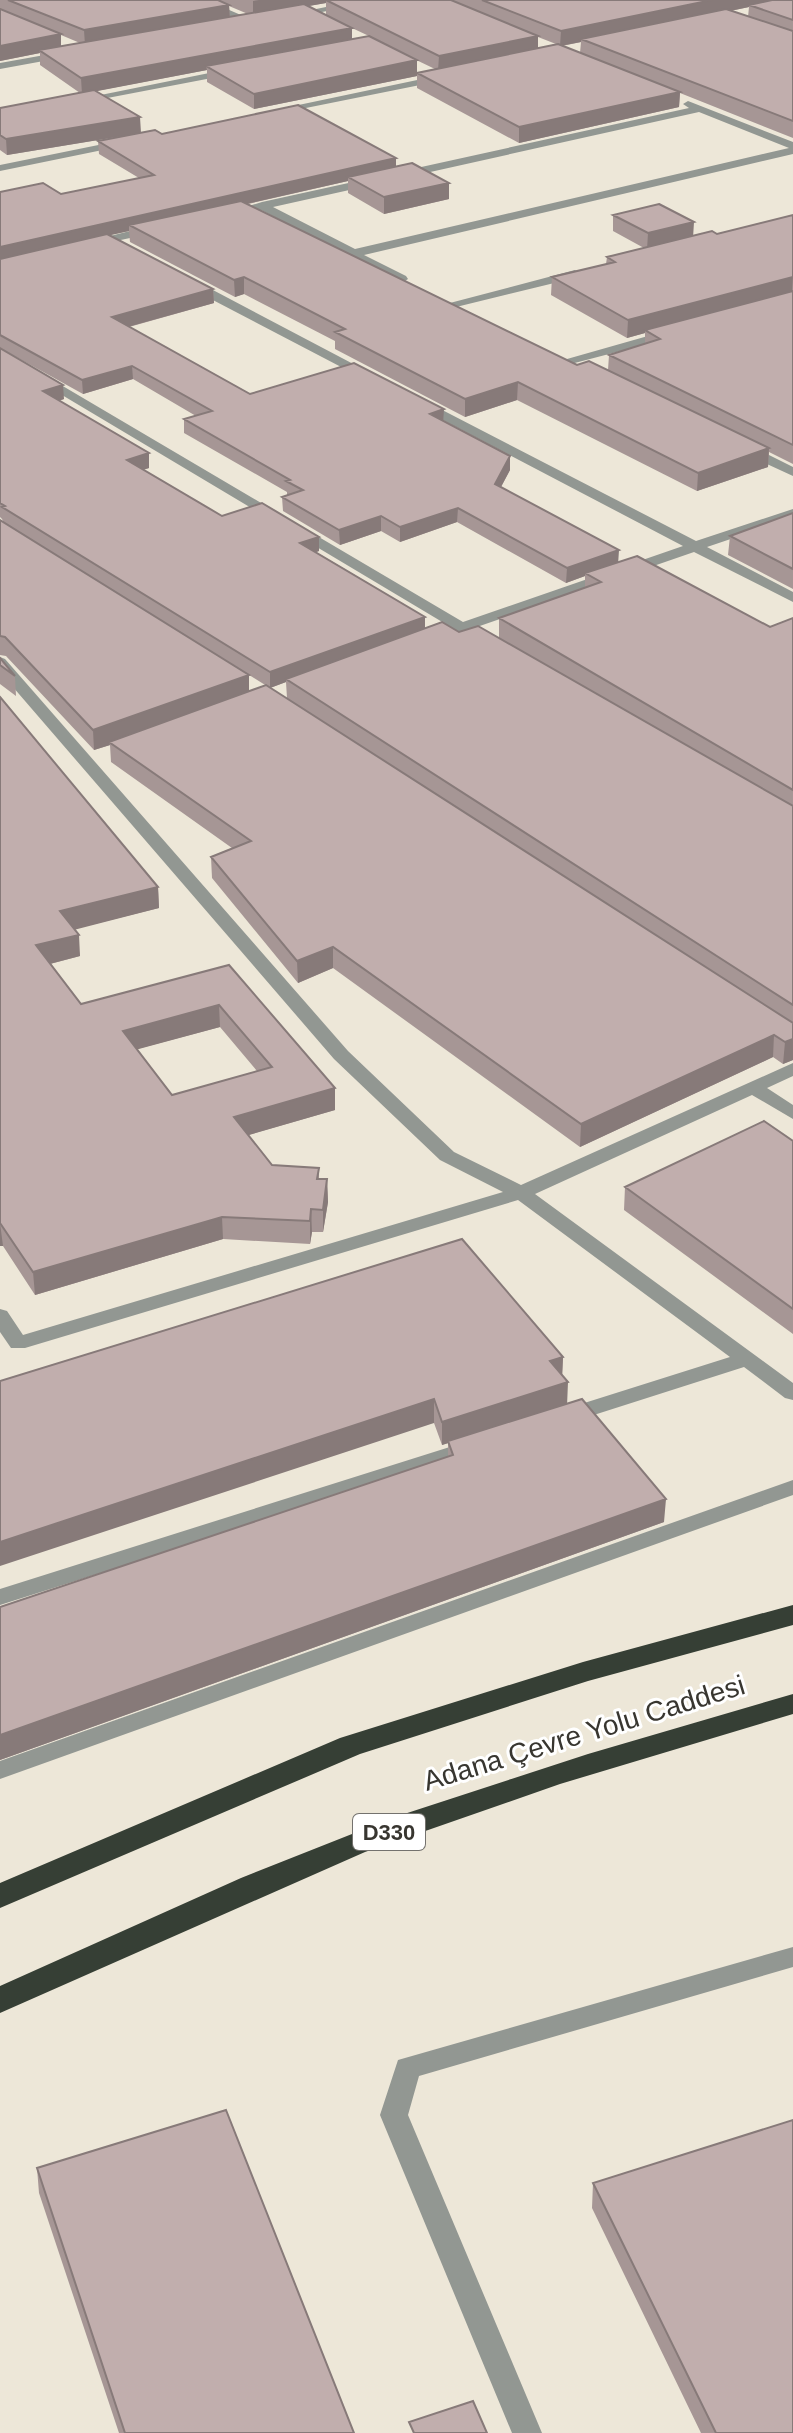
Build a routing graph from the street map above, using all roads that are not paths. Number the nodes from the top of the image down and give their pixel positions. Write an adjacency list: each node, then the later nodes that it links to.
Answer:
1 (197, 0): 6 (street)
2 (377, 0): 3 (street)
3 (306, 12): 4 (street); 7 (street)
4 (279, 17)
5 (266, 19): 6 (street)
6 (252, 22): 8 (street)
7 (332, 26)
8 (222, 27)
9 (55, 40): 10 (street)
10 (0, 66)
11 (248, 69): 16 (street)
12 (424, 72): 14 (street)
13 (450, 76): 14 (street)
14 (437, 78): 18 (street)
15 (672, 98): 17 (street)
16 (62, 103)
17 (700, 109): 20 (street); 22 (street)
18 (266, 113)
19 (142, 139): 21 (street)
20 (793, 149): 28 (street)
21 (0, 168)
22 (262, 206): 23 (street); 28 (street)
23 (216, 216)
24 (169, 226): 25 (street)
25 (107, 239): 26 (street); 27 (street)
26 (69, 247)
27 (135, 254)
28 (351, 254): 31 (street)
29 (591, 270): 32 (street)
30 (177, 276): 36 (street)
31 (414, 285)
32 (477, 316)
33 (684, 330): 35 (street)
34 (0, 353): 43 (street)
35 (581, 368)
36 (386, 385)
37 (400, 392): 41 (street)
38 (736, 444): 39 (street)
39 (793, 472)
40 (793, 513): 41 (street)
41 (694, 546): 42 (street); 43 (street)
42 (793, 598)
43 (461, 627): 44 (street); 45 (street)
44 (431, 638)
45 (501, 651)
46 (0, 662): 50 (street)
47 (793, 1069): 48 (street)
48 (753, 1087): 49 (street); 50 (street)
49 (793, 1113)
50 (521, 1193): 52 (street); 53 (street)
51 (0, 1316): 52 (street)
52 (9, 1346)
53 (747, 1359): 54 (street); 55 (street)
54 (793, 1393)
55 (549, 1422)
56 (488, 1442): 58 (street)
57 (793, 1487): 61 (street)
58 (0, 1597)
59 (793, 1615): 62 (highway)
60 (793, 1704): 64 (highway, Adana Çevre Yolu Caddesi / D330)
61 (0, 1770)
62 (0, 1896)
63 (793, 1957): 65 (street)
64 (0, 2000)
65 (527, 2433)

